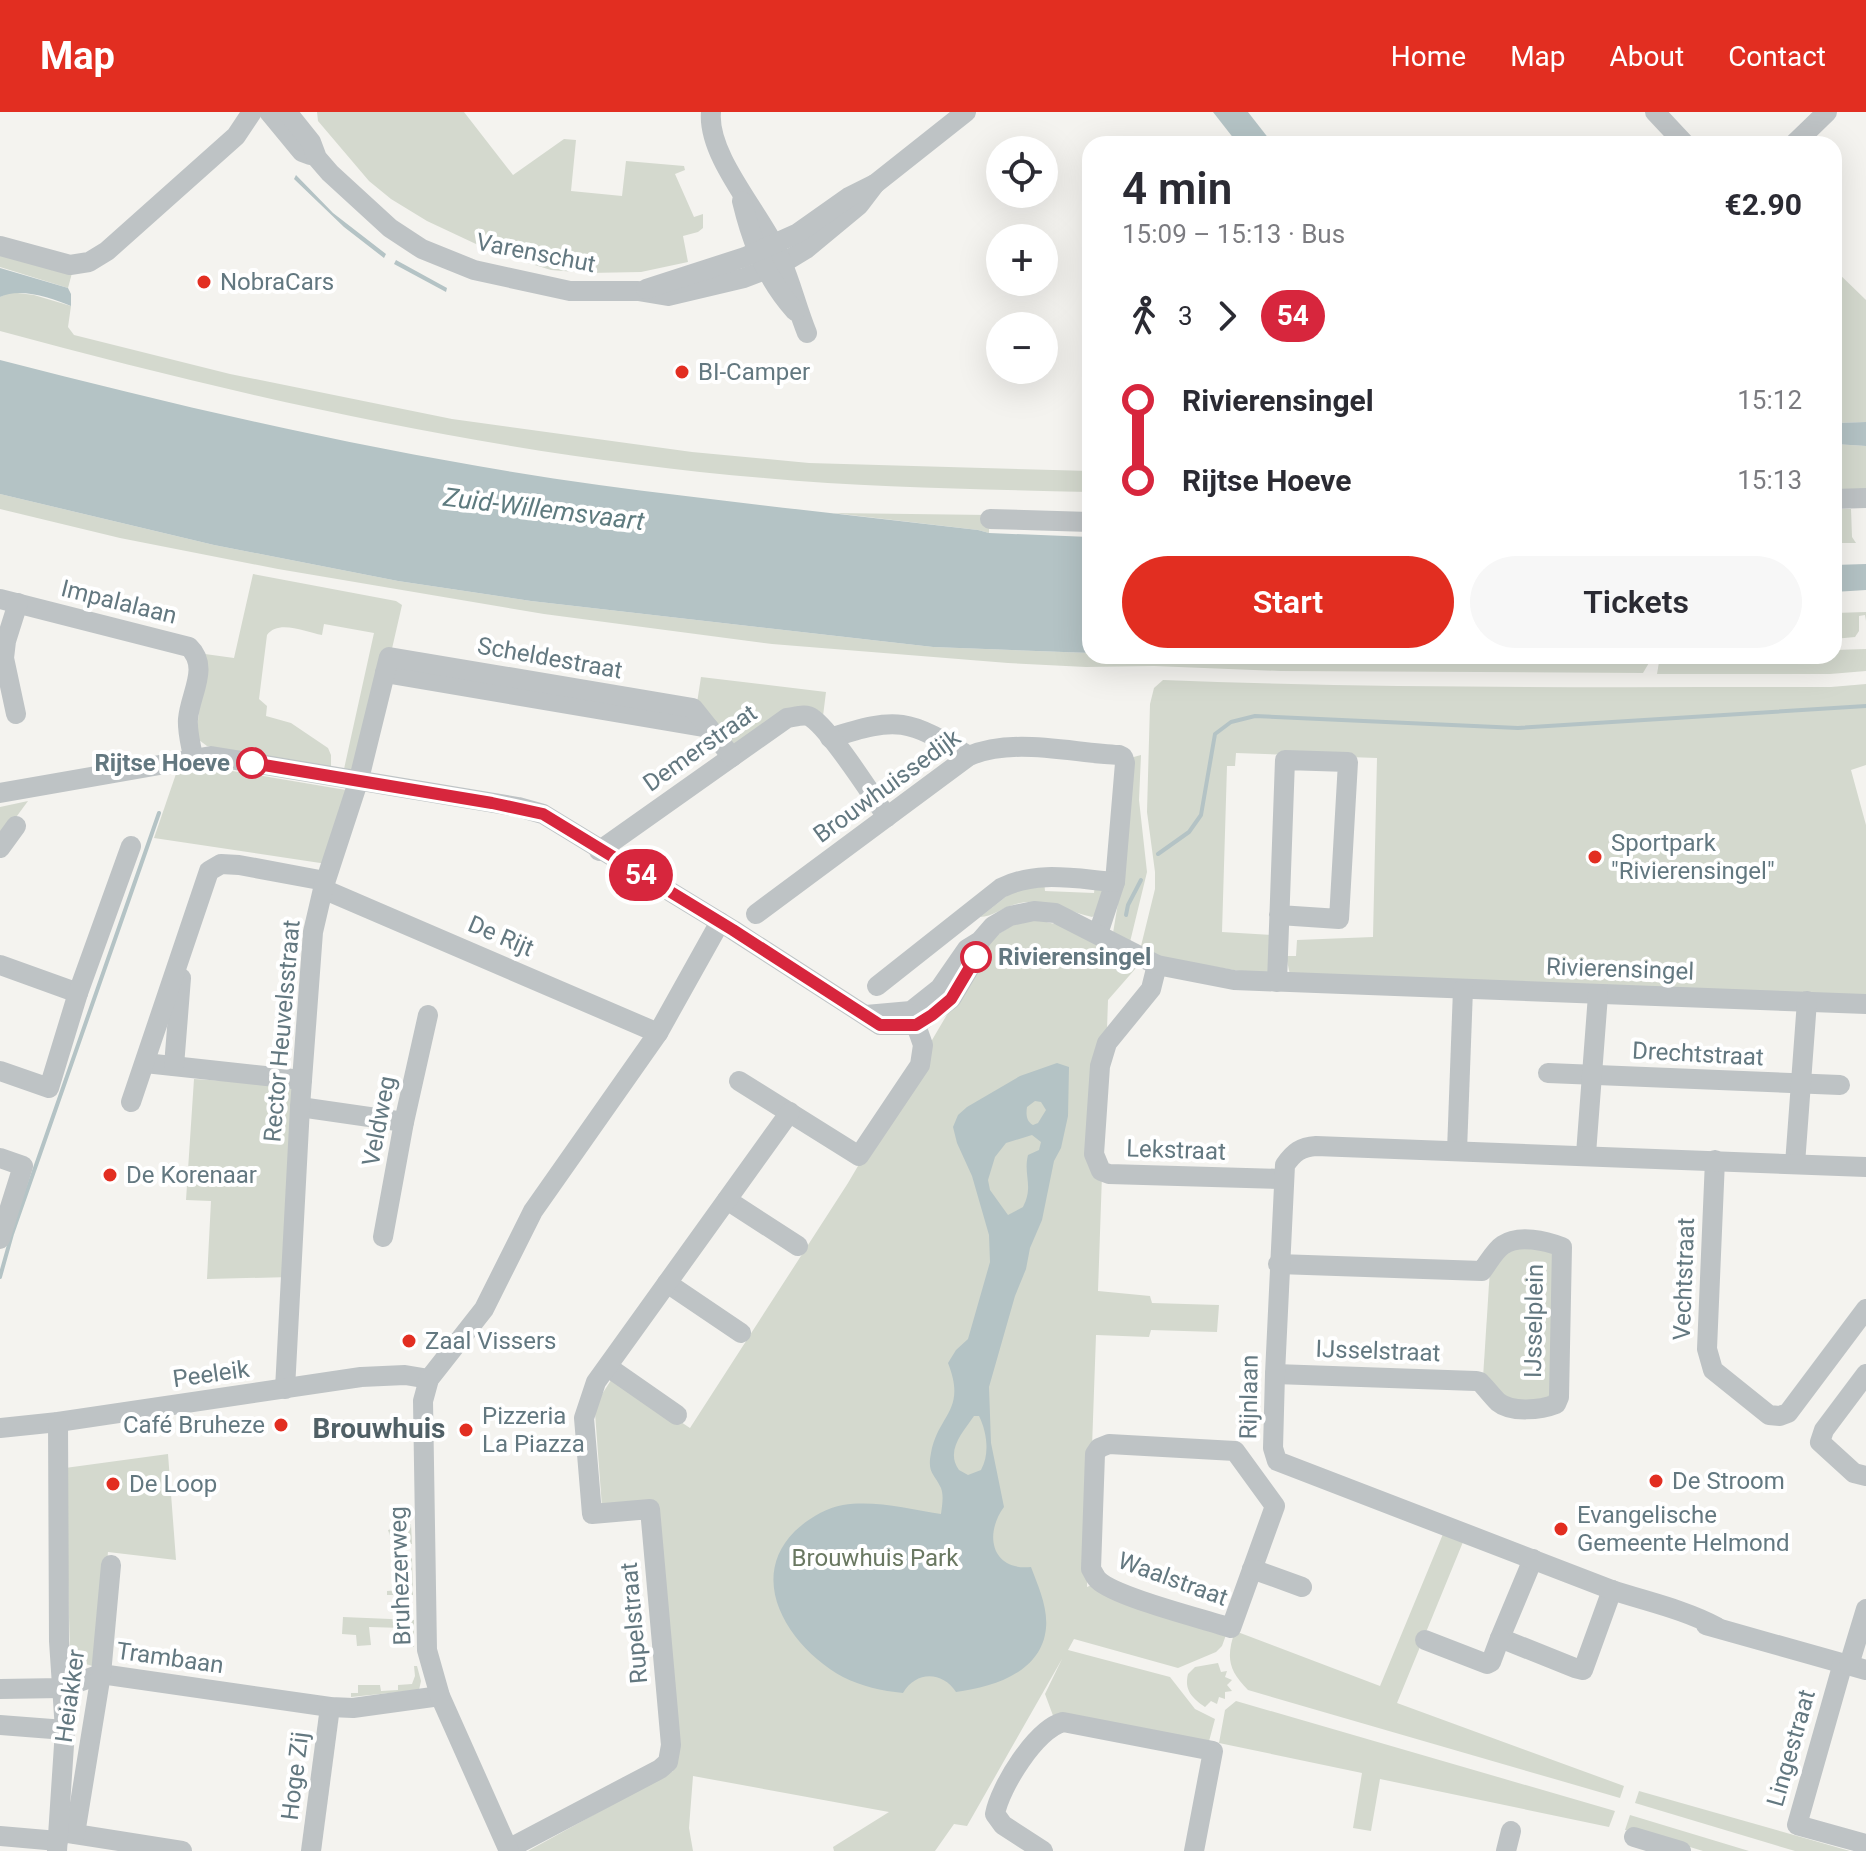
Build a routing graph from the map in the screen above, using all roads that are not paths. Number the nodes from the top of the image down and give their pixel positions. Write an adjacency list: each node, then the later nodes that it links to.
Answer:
1 (711, 112): 9 (street)
2 (966, 112): 9 (street, Varenschut)
3 (1655, 112): 6 (street)
4 (1827, 112): 7 (street)
5 (271, 113): 8 (street, Varenschut); 9 (street, Varenschut)
6 (1678, 136)
7 (1802, 136)
8 (0, 246)
9 (770, 258): 10 (street)
10 (804, 326)
11 (1866, 498): 12 (street)
12 (1842, 499)
13 (990, 519): 14 (street)
14 (1082, 522)
15 (9, 601): 16 (street, Impalalaan); 19 (street, Impalalaan)
16 (16, 714)
17 (830, 738): 18 (street); 20 (street, Demerstraat); 23 (street, Demerstraat)
18 (969, 756): 23 (street, Brouwhuissedijk); 28 (street, Brouwhuissedijk)
19 (193, 757): 21 (street); 22 (street)
20 (732, 757): 21 (street, Scheldestraat); 27 (street, Demerstraat)
21 (359, 779): 27 (street); 29 (street, Rector Heuvelsstraat)
22 (0, 793)
23 (887, 817): 30 (street, Brouwhuissedijk)
24 (16, 826): 26 (street)
25 (131, 846): 40 (street)
26 (0, 848)
27 (599, 851): 32 (street)
28 (1115, 882): 33 (street, Brouwhuissedijk); 38 (street)
29 (324, 885): 34 (street, De Rijt); 46 (street, De Rijt); 52 (street, Rector Heuvelsstraat)
30 (756, 914)
31 (1279, 915): 31 (street); 37 (street)
32 (720, 922): 45 (street); 46 (street)
33 (1098, 934): 36 (street, Rivierensingel); 45 (street, Rivierensingel)
34 (183, 948): 47 (street); 48 (street)
35 (0, 965): 40 (street)
36 (1157, 965): 37 (street, Rivierensingel); 66 (street, Lekstraat)
37 (1277, 982): 39 (street, Rivierensingel)
38 (877, 986)
39 (1463, 989): 41 (street, Rivierensingel); 60 (street)
40 (78, 993): 49 (street)
41 (1598, 995): 42 (street, Rivierensingel); 51 (street)
42 (1807, 1001): 43 (street, Rivierensingel); 54 (street)
43 (1866, 1004)
44 (428, 1015): 59 (street, Veldweg)
45 (914, 1018): 58 (street)
46 (658, 1033): 78 (street)
47 (145, 1063): 48 (street); 56 (street)
48 (174, 1066): 52 (street)
49 (0, 1071)
50 (1548, 1073): 51 (street, Drechtstraat)
51 (1593, 1075): 54 (street, Drechtstraat); 61 (street)
52 (302, 1080): 57 (street, Rector Heuvelsstraat)
53 (739, 1081): 58 (street)
54 (1801, 1084): 55 (street, Drechtstraat); 64 (street)
55 (1840, 1085)
56 (131, 1102)
57 (300, 1107): 59 (street); 80 (street, Rector Heuvelsstraat)
58 (790, 1112): 67 (street, Rupelstraat)
59 (404, 1122): 68 (street, Veldweg)
60 (1457, 1151): 61 (street, Rijnlaan); 66 (street, Rijnlaan)
61 (1586, 1154): 63 (street, Rijnlaan)
62 (0, 1158): 69 (street)
63 (1715, 1160): 64 (street, Rijnlaan); 73 (street, Vechtstraat)
64 (1795, 1164): 65 (street, Rijnlaan)
65 (1866, 1167)
66 (1283, 1179): 71 (street, Rijnlaan)
67 (727, 1200): 70 (street); 72 (street, Rupelstraat)
68 (383, 1237)
69 (0, 1239)
70 (798, 1246)
71 (1278, 1264): 76 (street, Rijnlaan); 79 (street, IJsselplein)
72 (667, 1283): 74 (street); 75 (street, Rupelstraat)
73 (1866, 1309)
74 (741, 1333)
75 (608, 1367): 81 (street); 107 (street, Rupelstraat)
76 (1275, 1374): 79 (street, IJsselstraat); 84 (street, Rijnlaan)
77 (1866, 1374): 86 (street)
78 (429, 1379): 80 (street, Peeleik); 99 (street, Bruhezerweg)
79 (1480, 1382)
80 (285, 1389): 82 (street, Peeleik)
81 (677, 1415)
82 (58, 1422): 83 (street, Peeleik); 97 (street)
83 (0, 1428)
84 (1277, 1461): 85 (street); 87 (street, Rijnlaan)
85 (1255, 1474): 89 (street, Waalstraat); 89 (street, Waalstraat)
86 (1866, 1476)
87 (1533, 1559): 91 (street, Rijnlaan); 93 (street)
88 (111, 1565): 96 (street, Heiakker)
89 (1252, 1569): 90 (street, Waalstraat)
90 (1302, 1587)
91 (1612, 1590): 93 (street); 95 (street, Rijnlaan)
92 (1866, 1609): 95 (street)
93 (1500, 1638): 94 (street)
94 (1425, 1640)
95 (1853, 1666): 106 (street, Lingestraat)
96 (101, 1674): 97 (street, Trambaan); 100 (street, Trambaan); 105 (street, Heiakker)
97 (62, 1688): 98 (street, Trambaan); 102 (street, Heiakker)
98 (0, 1689)
99 (440, 1696): 100 (street, Trambaan); 107 (street, Bruhezerweg)
100 (330, 1707): 109 (street, Hoge Zij)
101 (0, 1725): 102 (street)
102 (65, 1730): 105 (street, Heiakker)
103 (0, 1836): 105 (street)
104 (1634, 1837): 112 (street)
105 (62, 1839): 108 (street)
106 (1866, 1844)
107 (509, 1850)
108 (182, 1851)
109 (311, 1851)
110 (1043, 1851): 111 (street)
111 (1194, 1851)
112 (1681, 1851)

